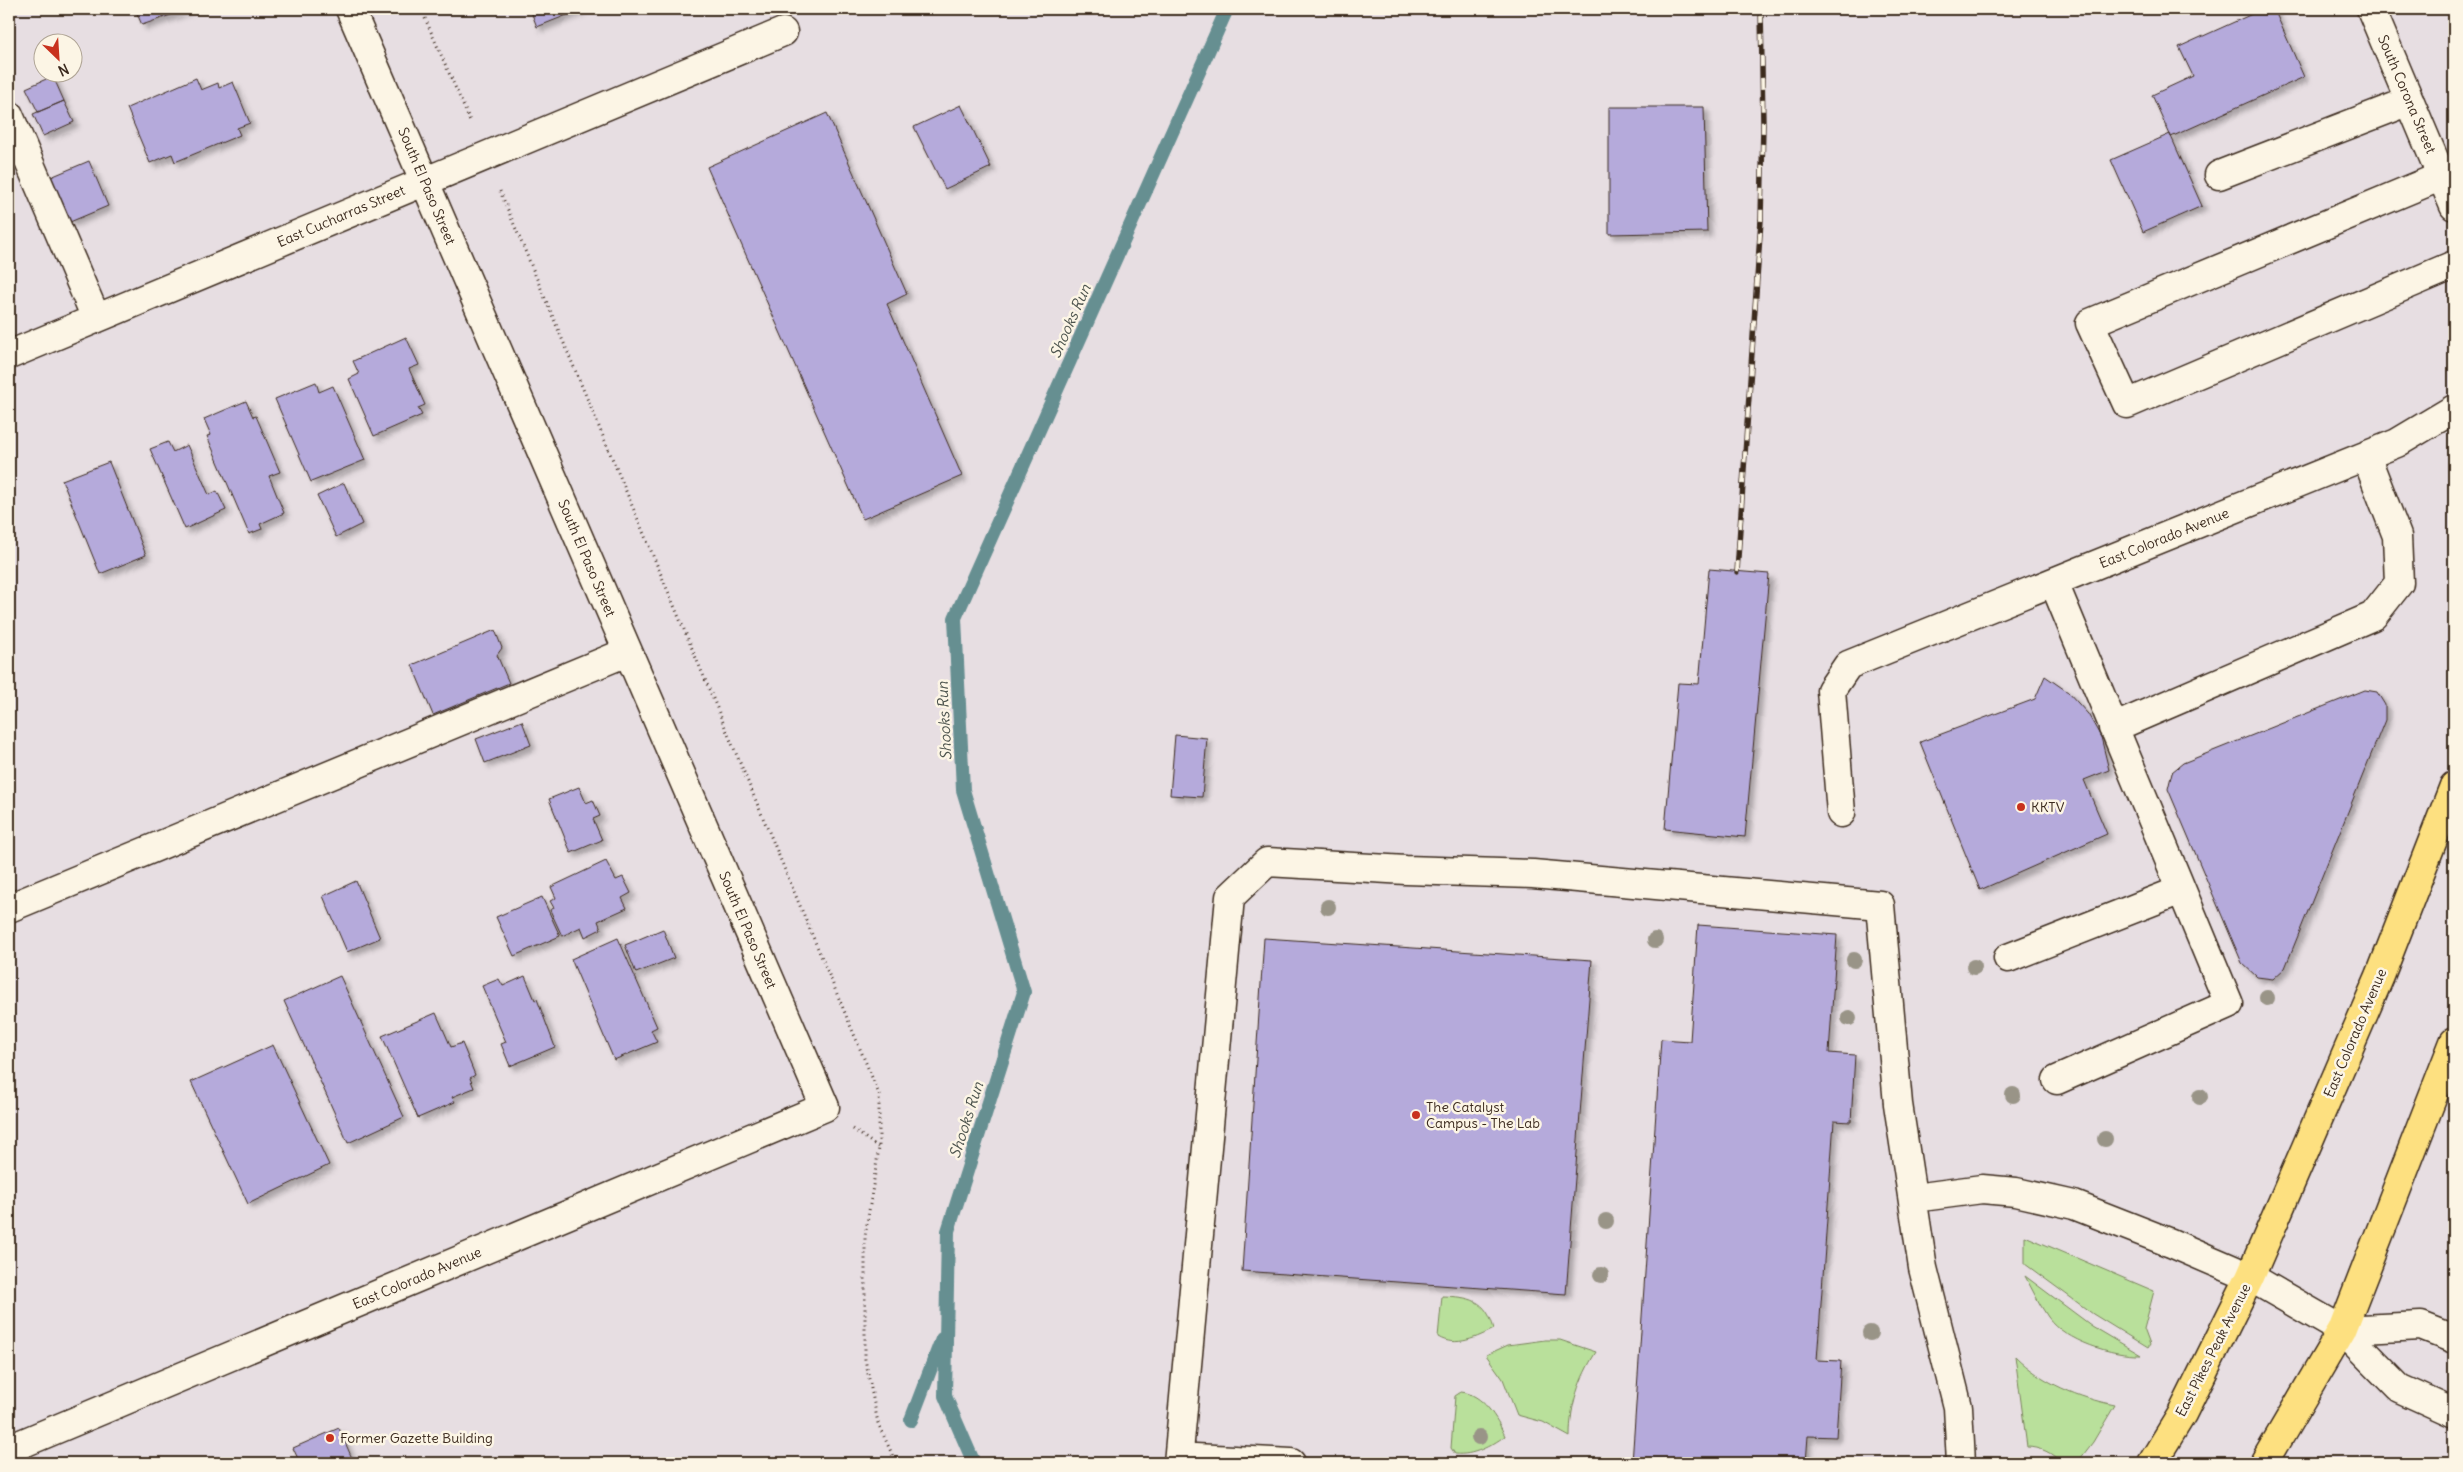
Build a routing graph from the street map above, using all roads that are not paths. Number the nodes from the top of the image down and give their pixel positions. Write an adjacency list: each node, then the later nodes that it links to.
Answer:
1 (350, 9): 8 (street, South El Paso Street)
2 (2371, 9): 4 (street, South Corona Street)
3 (783, 32): 8 (street, East Cucharras Street)
4 (2410, 101): 6 (street); 7 (street, South Corona Street)
5 (9, 115): 11 (street)
6 (2219, 175)
7 (2442, 176): 9 (street, South Corona Street); 10 (street)
8 (425, 182): 11 (street, East Cucharras Street); 16 (street, South El Paso Street)
9 (2454, 206)
10 (2454, 265)
11 (96, 318): 12 (street, East Cucharras Street)
12 (9, 355)
13 (2454, 409): 14 (street, East Colorado Avenue)
14 (2366, 456): 15 (street, East Colorado Avenue); 17 (street)
15 (2054, 583): 17 (street); 19 (street, East Colorado Avenue)
16 (627, 652): 21 (street); 25 (street, South El Paso Street)
17 (2113, 728): 20 (street)
18 (2454, 786): 27 (main road, East Colorado Avenue)
19 (1841, 813)
20 (2181, 890): 22 (street); 24 (street)
21 (9, 908)
22 (2008, 958)
23 (2454, 1042): 28 (main road)
24 (2057, 1080)
25 (825, 1108): 31 (street, East Colorado Avenue)
26 (1914, 1198): 27 (street); 32 (street); 35 (street)
27 (2250, 1277): 28 (street, East Pikes Peak Avenue); 36 (main road, East Pikes Peak Avenue)
28 (2342, 1330): 29 (street); 30 (street, East Pikes Peak Avenue); 37 (main road)
29 (2454, 1339)
30 (2454, 1413)
31 (9, 1449)
32 (1178, 1463)
33 (1187, 1463): 34 (street)
34 (1291, 1463)
35 (1961, 1463)
36 (2152, 1463)
37 (2264, 1463)

